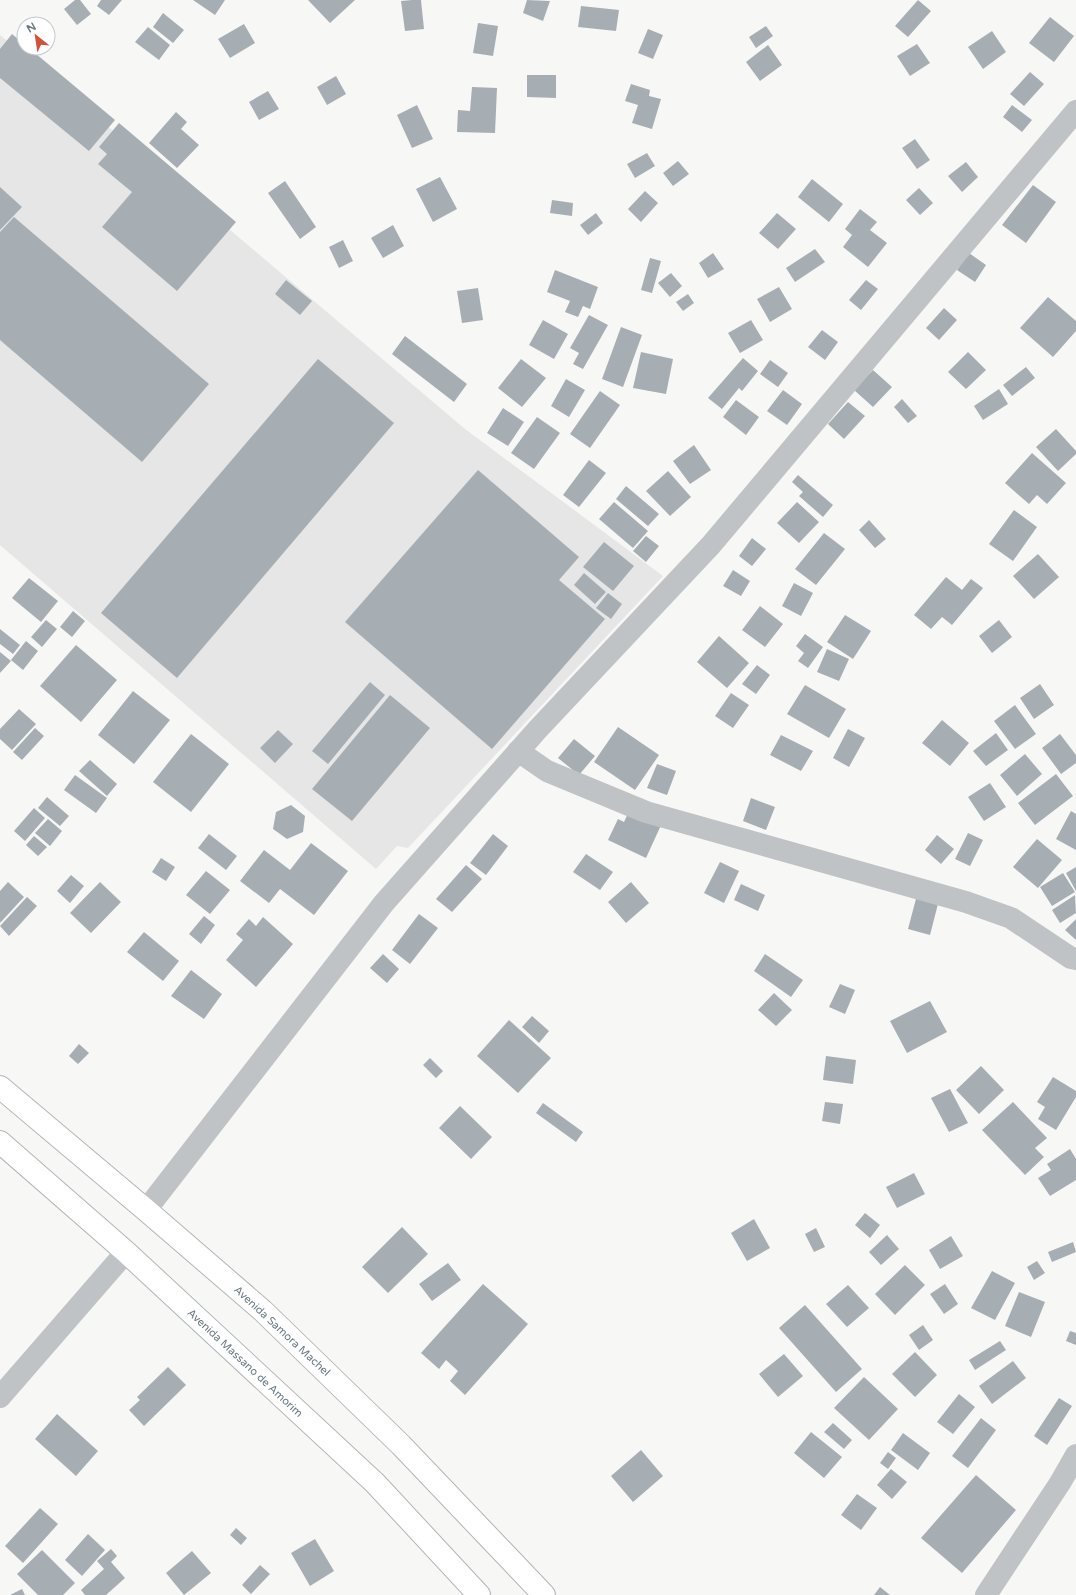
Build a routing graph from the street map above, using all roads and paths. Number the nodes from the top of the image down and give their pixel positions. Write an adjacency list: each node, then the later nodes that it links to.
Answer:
1 (1076, 111): 2 (street)
2 (518, 751): 3 (street); 6 (street)
3 (1076, 959)
4 (0, 1087): 6 (highway, Avenida Samora Machel)
5 (0, 1142): 7 (highway, Avenida Massano de Amorim)
6 (146, 1210): 11 (highway, Avenida Samora Machel)
7 (126, 1252): 8 (street); 10 (highway, Avenida Massano de Amorim)
8 (0, 1397)
9 (1076, 1455): 12 (street)
10 (479, 1595)
11 (544, 1595)
12 (986, 1595)

